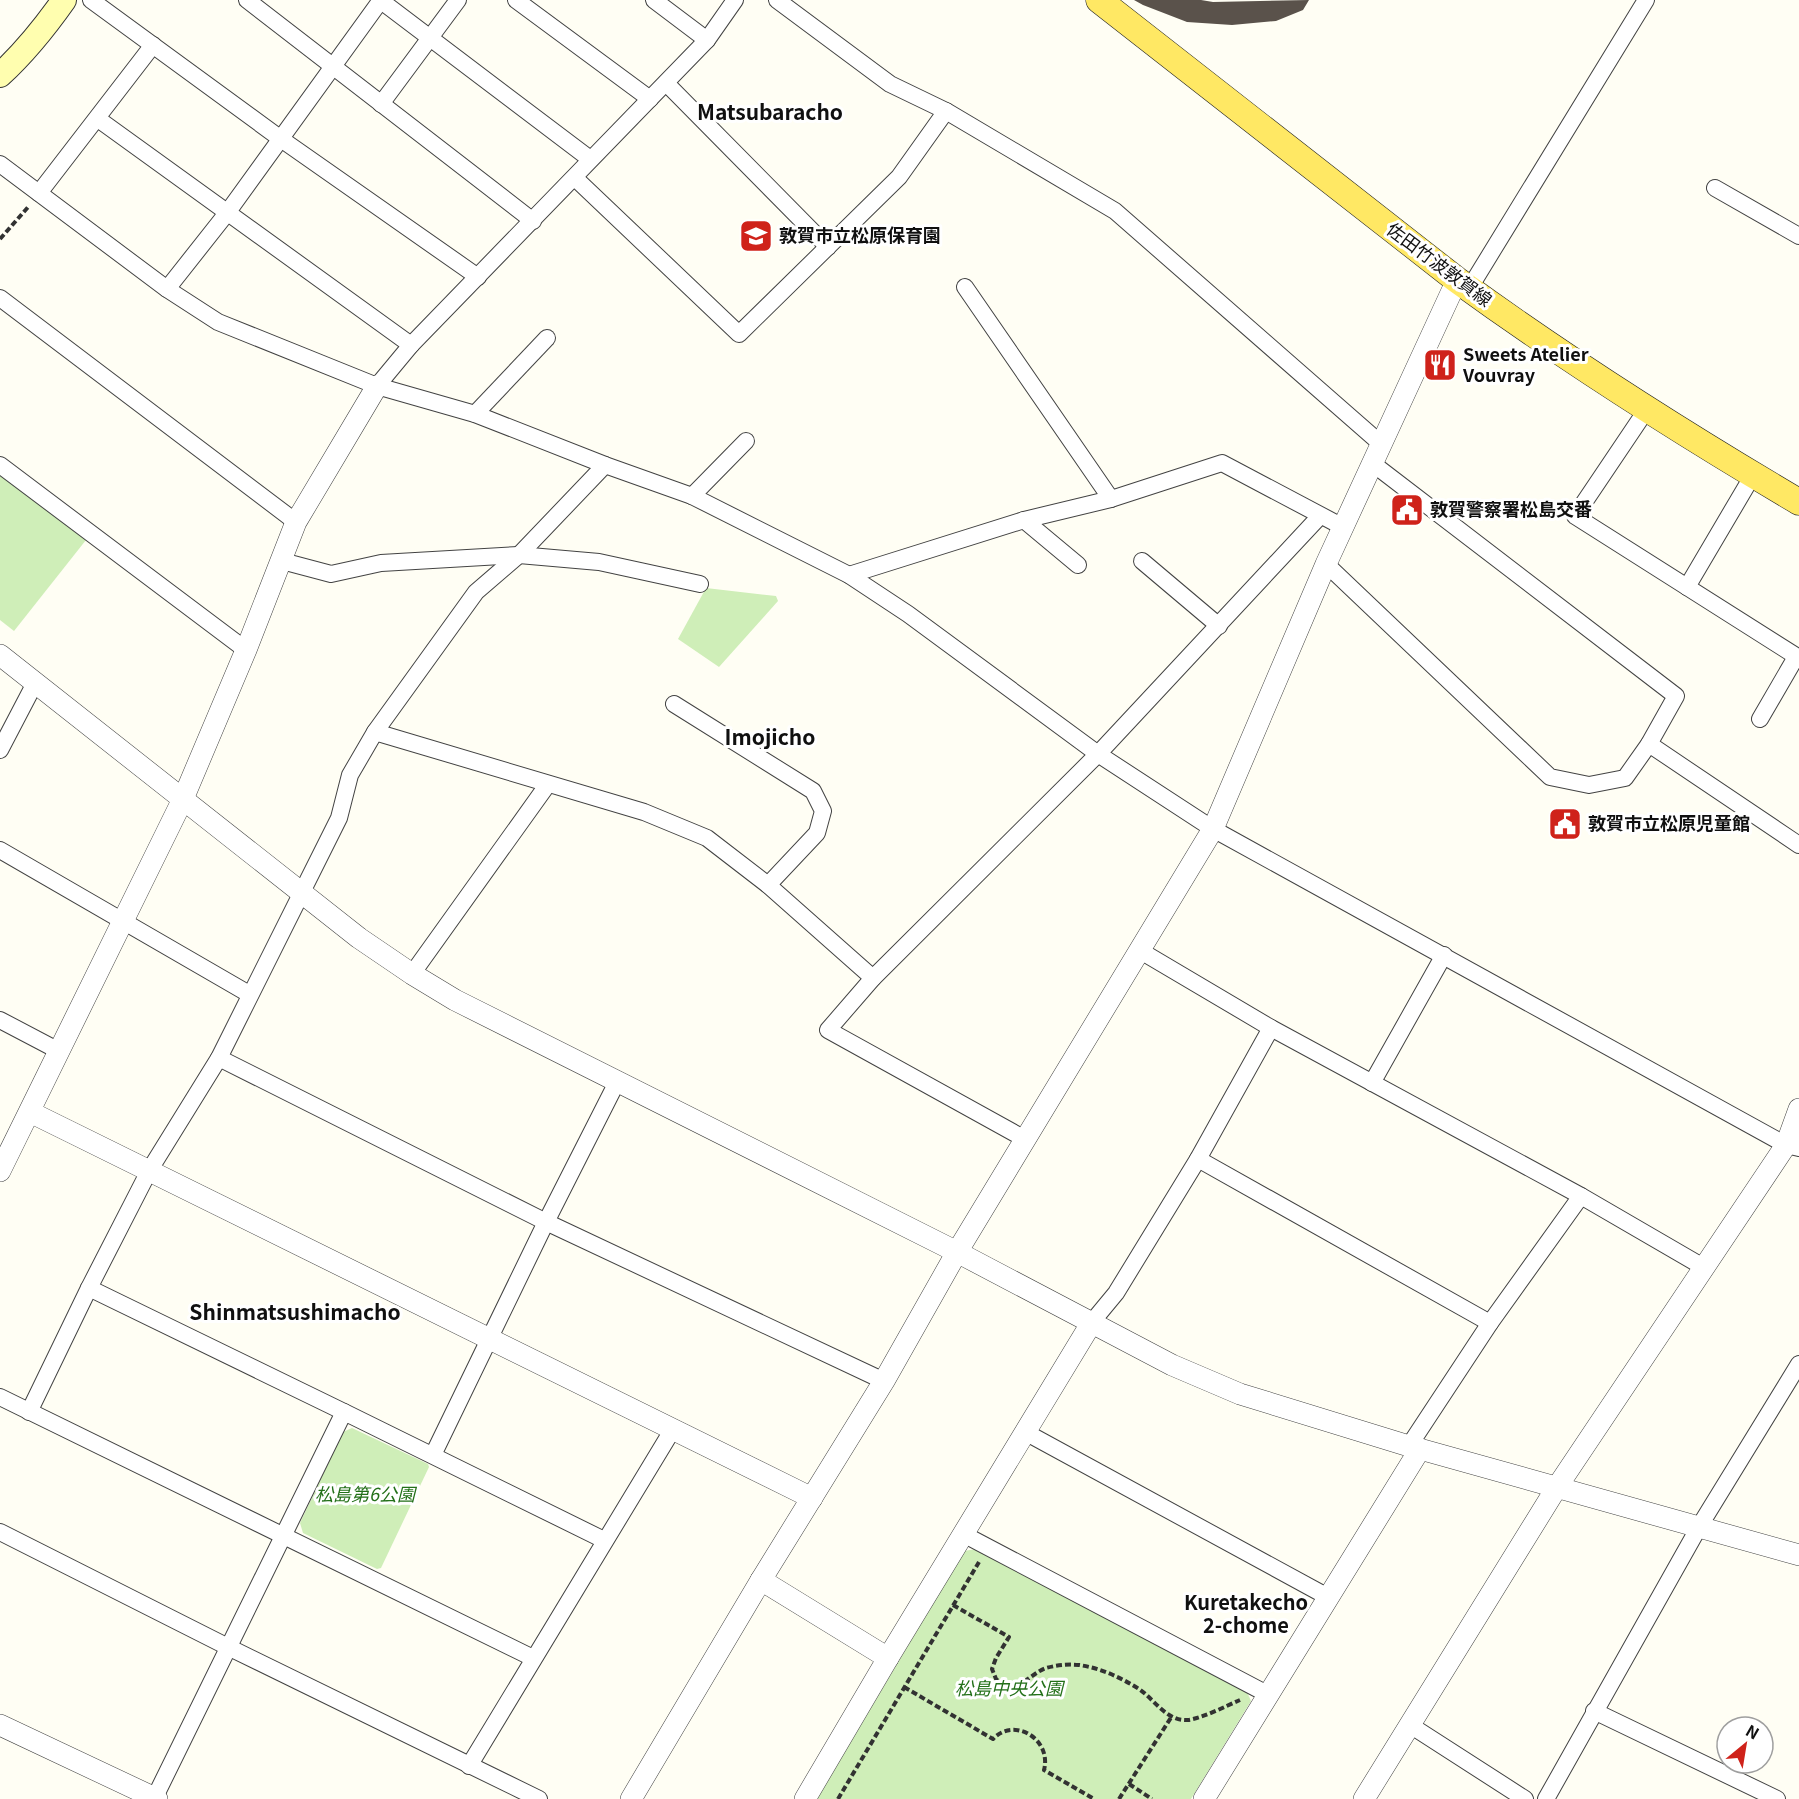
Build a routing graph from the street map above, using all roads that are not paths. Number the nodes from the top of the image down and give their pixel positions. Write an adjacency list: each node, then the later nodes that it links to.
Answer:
1 (64, 0): 16 (main road)
2 (91, 0): 14 (street)
3 (247, 0): 15 (street)
4 (381, 0): 12 (street); 15 (street)
5 (458, 0): 12 (street)
6 (516, 0): 18 (street)
7 (654, 0): 13 (street)
8 (735, 0): 13 (street)
9 (777, 0): 20 (street)
10 (1099, 0): 33 (main road, 佐田竹波敦賀線)
11 (1646, 0): 33 (street)
12 (431, 39): 19 (street); 23 (street)
13 (707, 39): 17 (street)
14 (153, 45): 21 (street); 22 (street)
15 (333, 67): 19 (street); 22 (street)
16 (0, 75)
17 (666, 83): 18 (street); 31 (street)
18 (650, 99): 23 (street)
19 (381, 104): 29 (street)
20 (946, 111): 31 (street); 43 (street)
21 (98, 119): 27 (street); 28 (street)
22 (281, 139): 28 (street); 32 (street)
23 (590, 159): 25 (street)
24 (0, 164): 27 (street)
25 (575, 178): 29 (street); 31 (street)
26 (1715, 189): 30 (street)
27 (39, 193): 35 (street)
28 (227, 213): 35 (street); 38 (street)
29 (533, 221): 32 (street)
30 (1799, 236)
31 (828, 247)
32 (478, 278): 38 (street)
33 (1463, 284): 40 (main road, 佐田竹波敦賀線); 43 (street)
34 (965, 287): 49 (street)
35 (167, 289): 39 (street)
36 (0, 298): 53 (street)
37 (547, 339): 41 (street)
38 (411, 345): 39 (street)
39 (377, 386): 41 (street); 53 (street)
40 (1647, 410): 47 (main road, 佐田竹波敦賀線); 62 (street)
41 (476, 414): 46 (street)
42 (746, 441): 48 (street)
43 (1380, 443): 44 (street)
44 (1371, 463): 54 (street); 71 (street)
45 (0, 465): 64 (street)
46 (605, 465): 48 (street); 55 (street)
47 (1754, 475): 50 (main road, 佐田竹波敦賀線); 62 (street)
48 (692, 496): 60 (street)
49 (1111, 499): 51 (street); 52 (street)
50 (1799, 502)
51 (1320, 516): 54 (street); 63 (street)
52 (1024, 520): 59 (street); 60 (street)
53 (296, 522): 56 (street)
54 (1343, 527): 58 (street)
55 (519, 555): 56 (street); 61 (street); 70 (street)
56 (282, 561): 64 (street)
57 (1142, 561): 63 (street)
58 (1326, 564): 71 (street); 76 (street)
59 (1078, 565)
60 (849, 575): 73 (street)
61 (700, 584)
62 (1687, 587): 66 (street)
63 (1219, 626): 73 (street)
64 (246, 650): 75 (street)
65 (0, 655): 67 (street)
66 (1798, 657): 69 (street)
67 (35, 683): 72 (street); 75 (street)
68 (674, 704): 79 (street)
69 (1760, 718)
70 (375, 732): 74 (street); 80 (street)
71 (1649, 744): 77 (street)
72 (1, 745)
73 (1098, 754): 76 (street); 85 (street)
74 (548, 784): 79 (street); 84 (street)
75 (183, 799): 80 (street); 81 (street)
76 (1213, 829): 82 (street); 83 (street)
77 (1799, 845)
78 (0, 850): 81 (street)
79 (768, 885): 85 (street)
80 (302, 892): 84 (street); 86 (street)
81 (124, 920): 86 (street); 89 (street)
82 (1139, 950): 88 (street); 95 (street)
83 (1444, 955): 92 (street); 96 (street)
84 (412, 974): 91 (street)
85 (873, 978): 95 (street)
86 (249, 994): 90 (street)
87 (0, 1020): 89 (street)
88 (1272, 1028): 92 (street); 97 (street)
89 (59, 1051): 94 (street)
90 (219, 1058): 99 (street); 101 (street)
91 (617, 1082): 101 (street); 102 (street)
92 (1372, 1083): 100 (street)
93 (1799, 1109): 96 (street)
94 (30, 1113): 98 (street); 99 (street)
95 (1025, 1139): 102 (street)
96 (1793, 1147): 103 (street)
97 (1198, 1160): 105 (street); 106 (street)
98 (0, 1171)
99 (149, 1171): 104 (street); 107 (street)
100 (1581, 1196): 103 (street); 106 (street)
101 (546, 1222): 107 (street); 109 (street)
102 (957, 1252): 105 (street); 109 (street)
103 (1706, 1268): 118 (street)
104 (89, 1288): 112 (street); 113 (street)
105 (1092, 1322): 115 (street); 116 (street)
106 (1490, 1323): 116 (street)
107 (490, 1341): 114 (street); 117 (street)
108 (1799, 1364): 110 (street)
109 (884, 1381): 119 (street)
110 (1793, 1387): 120 (street)
111 (0, 1397): 112 (street)
112 (29, 1412): 123 (street)
113 (344, 1412): 117 (street); 123 (street)
114 (673, 1429): 119 (street); 124 (street)
115 (1025, 1432): 122 (street); 127 (street)
116 (1415, 1448): 118 (street); 127 (street)
117 (432, 1455): 124 (street)
118 (1557, 1487): 120 (street); 134 (street)
119 (812, 1498): 126 (street)
120 (1700, 1527): 125 (street); 132 (street)
121 (0, 1532): 128 (street)
122 (963, 1534): 130 (street); 131 (street)
123 (284, 1535): 128 (street); 129 (street)
124 (604, 1540): 129 (street)
125 (1799, 1556)
126 (761, 1580): 130 (street); 138 (street)
127 (1328, 1597): 131 (street)
128 (228, 1647): 135 (street); 136 (street)
129 (533, 1658): 135 (street)
130 (888, 1658): 139 (street)
131 (1259, 1696): 140 (street)
132 (1594, 1712): 143 (street); 144 (street)
133 (0, 1725): 136 (street)
134 (1410, 1725): 141 (street); 142 (street)
135 (469, 1766): 137 (street)
136 (155, 1799)
137 (539, 1799)
138 (631, 1799)
139 (806, 1799)
140 (1204, 1799)
141 (1364, 1799)
142 (1525, 1799)
143 (1546, 1799)
144 (1777, 1799)

